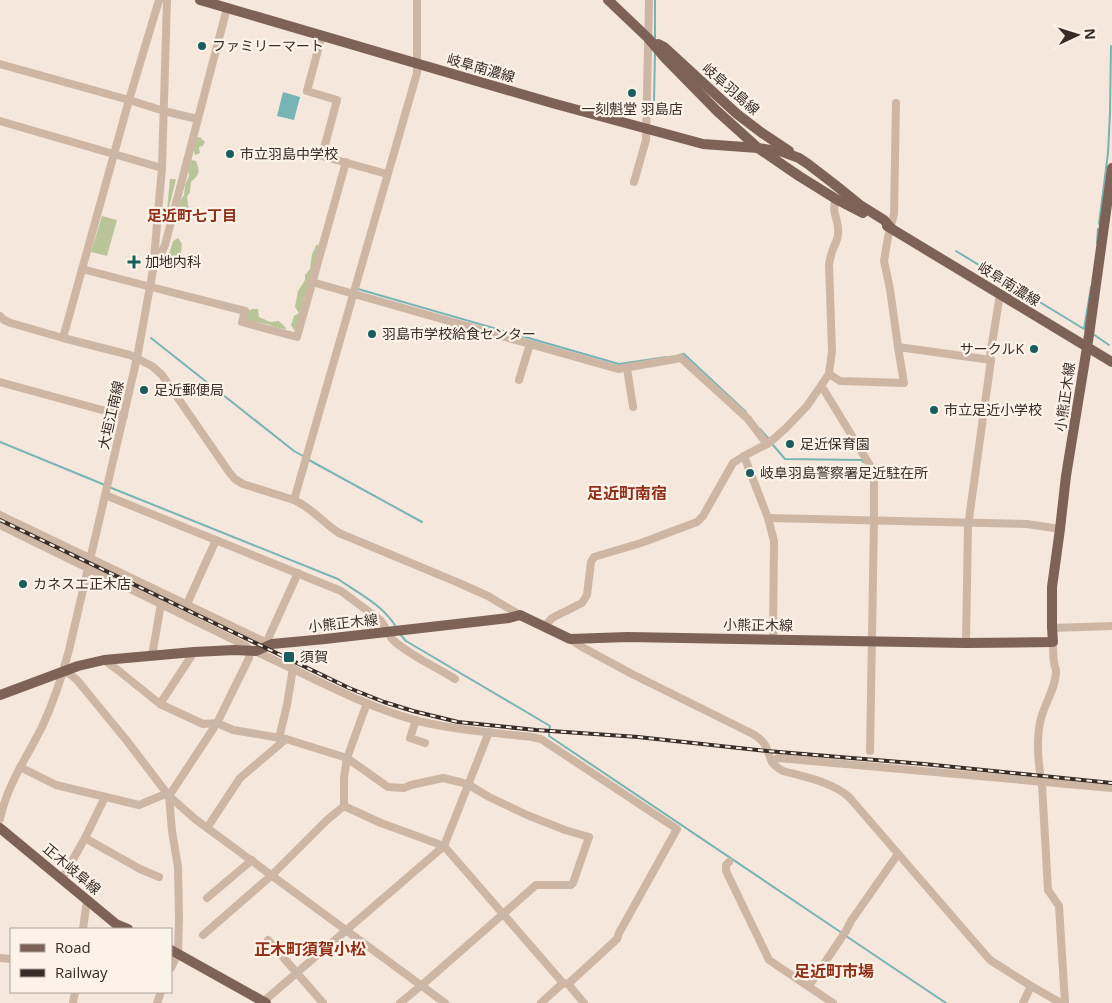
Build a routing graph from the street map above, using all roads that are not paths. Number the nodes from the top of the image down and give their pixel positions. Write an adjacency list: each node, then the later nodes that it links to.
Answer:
1 (159, 0): 12 (street)
2 (167, 0): 14 (street, 大垣江南線)
3 (200, 0): 7 (main road, 岐阜南濃線)
4 (417, 0): 11 (street)
5 (608, 0): 9 (main road, 岐阜羽島線)
6 (649, 0): 9 (street)
7 (227, 8): 8 (main road, 岐阜南濃線); 15 (street)
8 (322, 35): 11 (main road, 岐阜南濃線); 21 (street)
9 (648, 38): 17 (street); 18 (main road, 岐阜羽島線); 20 (main road, 岐阜羽島線)
10 (0, 64): 12 (street)
11 (416, 64): 17 (main road, 岐阜南濃線); 24 (street)
12 (129, 100): 14 (street); 19 (street)
13 (896, 103): 28 (street)
14 (164, 111): 15 (street); 22 (street, 大垣江南線)
15 (197, 119): 30 (street)
16 (0, 121): 19 (street)
17 (646, 128): 18 (main road, 岐阜南濃線); 25 (street)
18 (758, 148): 20 (main road, 岐阜南濃線); 26 (main road, 岐阜南濃線)
19 (114, 153): 22 (street); 29 (street)
20 (799, 158): 28 (main road, 岐阜南濃線)
21 (346, 162): 24 (street); 31 (street)
22 (162, 168): 30 (street, 大垣江南線)
23 (1112, 168): 27 (main road, 小熊正木線)
24 (387, 174): 33 (street)
25 (634, 182)
26 (836, 199): 28 (main road, 岐阜南濃線); 44 (street)
27 (1108, 226): 39 (main road, 小熊正木線)
28 (891, 228): 34 (main road, 岐阜南濃線); 38 (street)
29 (82, 269): 32 (street); 36 (street)
30 (153, 270): 32 (street, 大垣江南線)
31 (312, 282): 32 (street); 33 (street)
32 (150, 288): 40 (street, 大垣江南線)
33 (353, 294): 37 (street); 53 (street)
34 (1000, 294): 39 (main road, 岐阜南濃線); 41 (street)
35 (0, 316): 36 (street)
36 (62, 338): 40 (street)
37 (530, 344): 43 (street); 45 (street)
38 (898, 346): 41 (street); 44 (street)
39 (1086, 347): 42 (main road, 岐阜南濃線); 59 (main road, 小熊正木線)
40 (137, 358): 49 (street, 大垣江南線); 53 (street)
41 (991, 360): 57 (street)
42 (1112, 362)
43 (627, 368): 48 (street); 50 (street)
44 (830, 374): 47 (street)
45 (519, 380)
46 (0, 382): 49 (street)
47 (821, 387): 50 (street); 56 (street)
48 (633, 407)
49 (124, 416): 52 (street, 大垣江南線)
50 (767, 444): 51 (street)
51 (744, 456): 55 (street); 67 (street)
52 (105, 495): 60 (street); 61 (street, 大垣江南線)
53 (294, 500): 66 (street)
54 (0, 515): 61 (street)
55 (768, 518): 56 (street); 72 (street)
56 (874, 520): 57 (street); 73 (street)
57 (969, 522): 59 (street); 76 (street)
58 (1, 528): 62 (street)
59 (1060, 529): 69 (main road, 小熊正木線)
60 (216, 540): 63 (street); 65 (street)
61 (90, 559): 62 (street, 大垣江南線); 65 (street)
62 (88, 568): 64 (street); 82 (street, 大垣江南線)
63 (298, 574): 70 (street); 74 (street)
64 (161, 604): 77 (street); 79 (street)
65 (187, 604): 74 (street)
66 (520, 615): 67 (main road, 小熊正木線); 70 (main road, 小熊正木線)
67 (544, 626): 71 (main road, 小熊正木線)
68 (1112, 626): 69 (street)
69 (1052, 628): 75 (main road, 小熊正木線)
70 (394, 631): 74 (main road, 小熊正木線); 83 (street)
71 (570, 639): 72 (main road, 小熊正木線); 94 (street)
72 (773, 639): 73 (main road, 小熊正木線)
73 (872, 641): 76 (main road, 小熊正木線); 92 (street)
74 (269, 642): 77 (main road, 小熊正木線)
75 (1053, 642): 76 (main road, 小熊正木線); 96 (street)
76 (966, 644)
77 (251, 651): 78 (main road, 小熊正木線); 81 (street); 88 (street)
78 (194, 652): 79 (main road, 小熊正木線); 85 (street)
79 (152, 656): 80 (main road, 小熊正木線)
80 (104, 660): 82 (main road, 小熊正木線); 85 (street)
81 (292, 668): 86 (street); 90 (street)
82 (63, 671): 84 (main road, 小熊正木線); 95 (street, 大垣江南線); 99 (street)
83 (455, 679)
84 (0, 695)
85 (160, 704): 88 (street)
86 (367, 704): 87 (street); 93 (street)
87 (416, 720): 89 (street); 91 (street)
88 (216, 723): 90 (street); 99 (street)
89 (489, 732): 97 (street); 123 (street)
90 (283, 738): 93 (street); 104 (street)
91 (425, 743)
92 (870, 752)
93 (347, 758): 97 (street); 101 (street)
94 (772, 762): 96 (street); 107 (street)
95 (20, 767): 100 (street); 102 (street, 大垣江南線)
96 (1042, 782): 98 (street); 136 (street)
97 (469, 785): 106 (street); 115 (street)
98 (1112, 788)
99 (169, 796): 100 (street); 104 (street); 121 (street)
100 (105, 797): 105 (street)
101 (344, 806): 106 (street); 110 (street)
102 (0, 818)
103 (0, 828): 112 (main road, 正木岐阜線)
104 (207, 828): 108 (street)
105 (86, 838): 111 (street); 112 (street)
106 (444, 846): 115 (street); 118 (street)
107 (898, 854): 125 (street); 126 (street)
108 (252, 860): 110 (street); 113 (street)
109 (729, 862): 125 (street)
110 (272, 875): 118 (street); 119 (street)
111 (160, 877)
112 (62, 879): 114 (main road, 正木岐阜線)
113 (207, 898)
114 (87, 900): 116 (street); 117 (main road, 正木岐阜線)
115 (503, 914): 123 (street); 124 (street)
116 (82, 928)
117 (126, 928)
118 (346, 930): 122 (street); 124 (street)
119 (203, 935)
120 (268, 940): 122 (street)
121 (174, 951): 127 (main road)
122 (297, 972): 127 (street); 128 (street)
123 (566, 983): 131 (street); 132 (street)
124 (422, 985): 129 (street); 130 (street)
125 (809, 986): 133 (street)
126 (1031, 986): 134 (street); 135 (street)
127 (265, 1002)
128 (323, 1003)
129 (400, 1003)
130 (445, 1003)
131 (541, 1003)
132 (584, 1003)
133 (833, 1003)
134 (1023, 1003)
135 (1060, 1003)
136 (1065, 1003)

